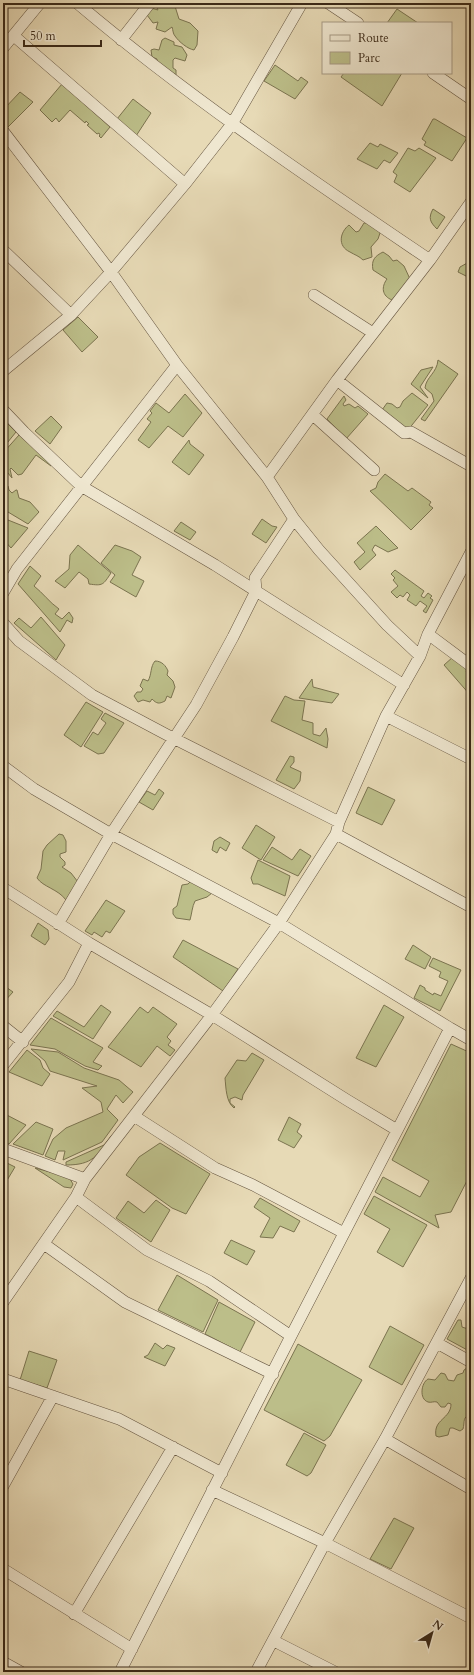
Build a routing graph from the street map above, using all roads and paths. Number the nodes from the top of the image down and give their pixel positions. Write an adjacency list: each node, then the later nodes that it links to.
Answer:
1 (40, 3): 7 (street)
2 (77, 3): 8 (street)
3 (150, 3): 8 (street)
4 (302, 3): 12 (street)
5 (328, 3): 6 (street)
6 (356, 22)
7 (14, 36): 9 (street); 14 (street)
8 (121, 40): 12 (street)
9 (3, 48)
10 (434, 74): 11 (street)
11 (471, 99)
12 (232, 124): 14 (street); 17 (street)
13 (3, 131): 18 (street)
14 (185, 184): 18 (street)
15 (471, 202): 17 (street)
16 (3, 250): 20 (street)
17 (430, 260): 21 (street)
18 (111, 272): 20 (street); 22 (street)
19 (314, 295): 21 (street)
20 (71, 315): 23 (street)
21 (373, 334): 24 (street)
22 (177, 365): 29 (street); 30 (street)
23 (3, 371)
24 (336, 380): 26 (street); 27 (street)
25 (3, 410): 30 (street)
26 (313, 415): 28 (street); 29 (street)
27 (471, 466)
28 (374, 470)
29 (267, 477): 31 (street)
30 (81, 486): 33 (street); 34 (street)
31 (294, 519): 33 (street); 37 (street)
32 (471, 552): 36 (street)
33 (256, 591): 39 (street); 41 (street)
34 (3, 593)
35 (3, 623): 41 (street)
36 (428, 634): 37 (street); 38 (street)
37 (420, 656): 39 (street)
38 (471, 666)
39 (404, 685): 40 (street)
40 (386, 716): 42 (street); 44 (street)
41 (173, 738): 44 (street); 45 (street)
42 (471, 759)
43 (3, 766): 45 (street)
44 (339, 822): 46 (street)
45 (111, 834): 49 (street); 50 (street)
46 (336, 834): 48 (street); 49 (street)
47 (3, 888): 50 (street)
48 (471, 907)
49 (279, 923): 52 (street); 54 (street)
50 (58, 924): 51 (street)
51 (89, 943): 52 (street); 56 (street)
52 (212, 1015): 58 (street); 59 (street)
53 (3, 1026): 56 (street)
54 (450, 1028): 55 (street); 59 (street)
55 (471, 1040)
56 (23, 1042): 57 (street)
57 (3, 1065)
58 (134, 1116): 61 (street); 63 (street)
59 (397, 1130): 63 (street)
60 (3, 1149): 61 (street)
61 (85, 1179): 62 (street)
62 (76, 1197): 64 (street); 67 (street)
63 (344, 1233): 67 (street)
64 (44, 1244): 66 (street); 70 (street)
65 (471, 1278): 68 (street)
66 (3, 1302)
67 (291, 1336): 70 (street)
68 (436, 1343): 69 (street); 73 (street)
69 (471, 1362)
70 (273, 1374): 75 (street)
71 (3, 1379): 72 (street)
72 (53, 1396): 74 (street); 76 (street)
73 (385, 1439): 77 (street); 79 (street)
74 (173, 1447): 75 (street); 81 (street)
75 (222, 1473): 78 (street)
76 (3, 1486)
77 (471, 1489)
78 (212, 1490): 79 (street); 84 (street)
79 (325, 1543): 82 (street); 83 (street)
80 (3, 1569): 81 (street)
81 (74, 1614): 84 (street)
82 (471, 1618)
83 (274, 1641): 88 (street); 89 (street)
84 (132, 1649): 87 (street)
85 (3, 1662): 86 (street)
86 (21, 1672)
87 (120, 1672)
88 (256, 1672)
89 (334, 1672)

